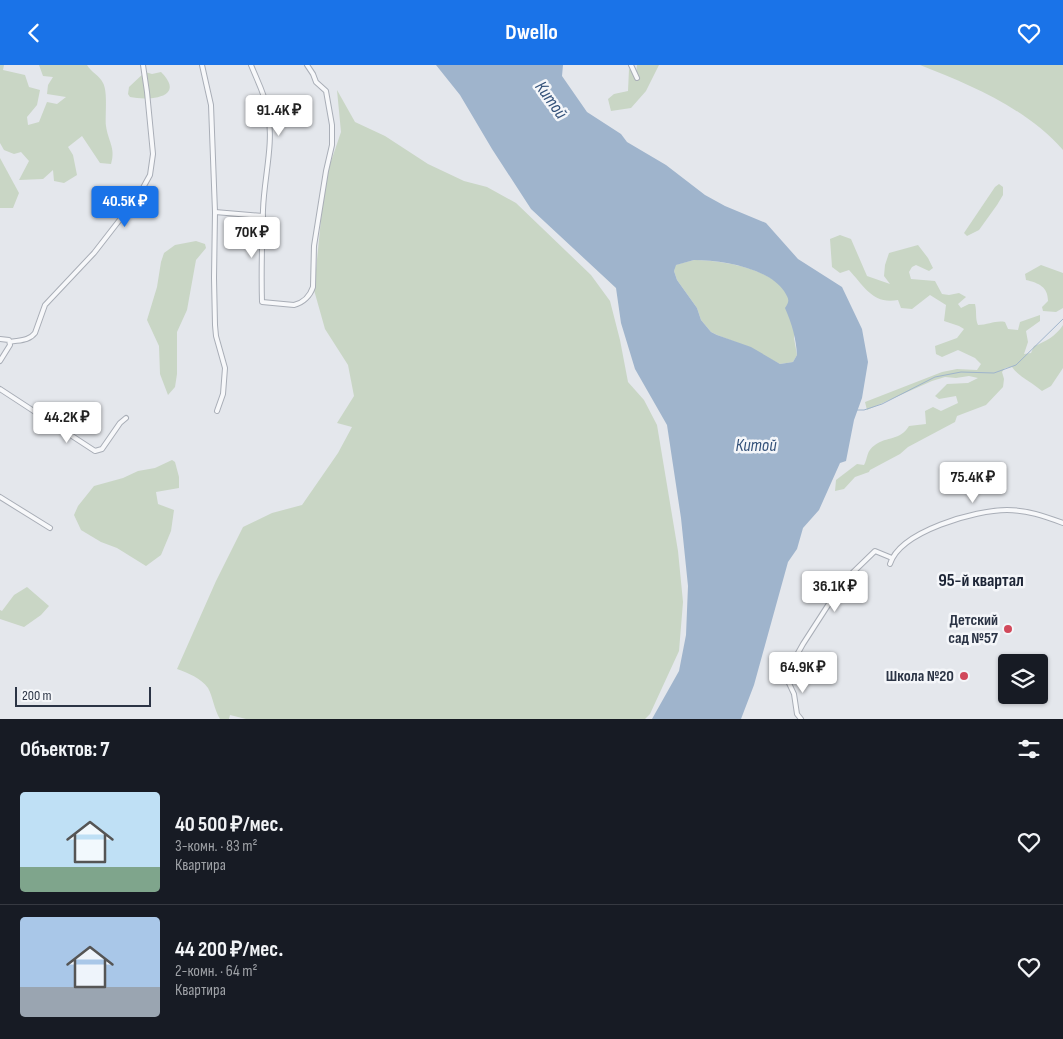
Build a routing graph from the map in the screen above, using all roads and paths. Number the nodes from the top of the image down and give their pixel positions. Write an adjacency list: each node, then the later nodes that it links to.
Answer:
1 (143, 65): 10 (street)
2 (202, 65): 7 (street)
3 (251, 65): 8 (street)
4 (307, 65): 8 (street)
5 (631, 65): 6 (street)
6 (636, 77)
7 (216, 212): 8 (street); 13 (street)
8 (264, 215)
9 (0, 339): 10 (street)
10 (10, 342): 11 (street)
11 (0, 361)
12 (0, 389): 14 (street)
13 (217, 411)
14 (126, 418)
15 (0, 497): 17 (street)
16 (1063, 523): 18 (street)
17 (50, 528)
18 (892, 558): 19 (street); 20 (street)
19 (890, 564)
20 (801, 719)

